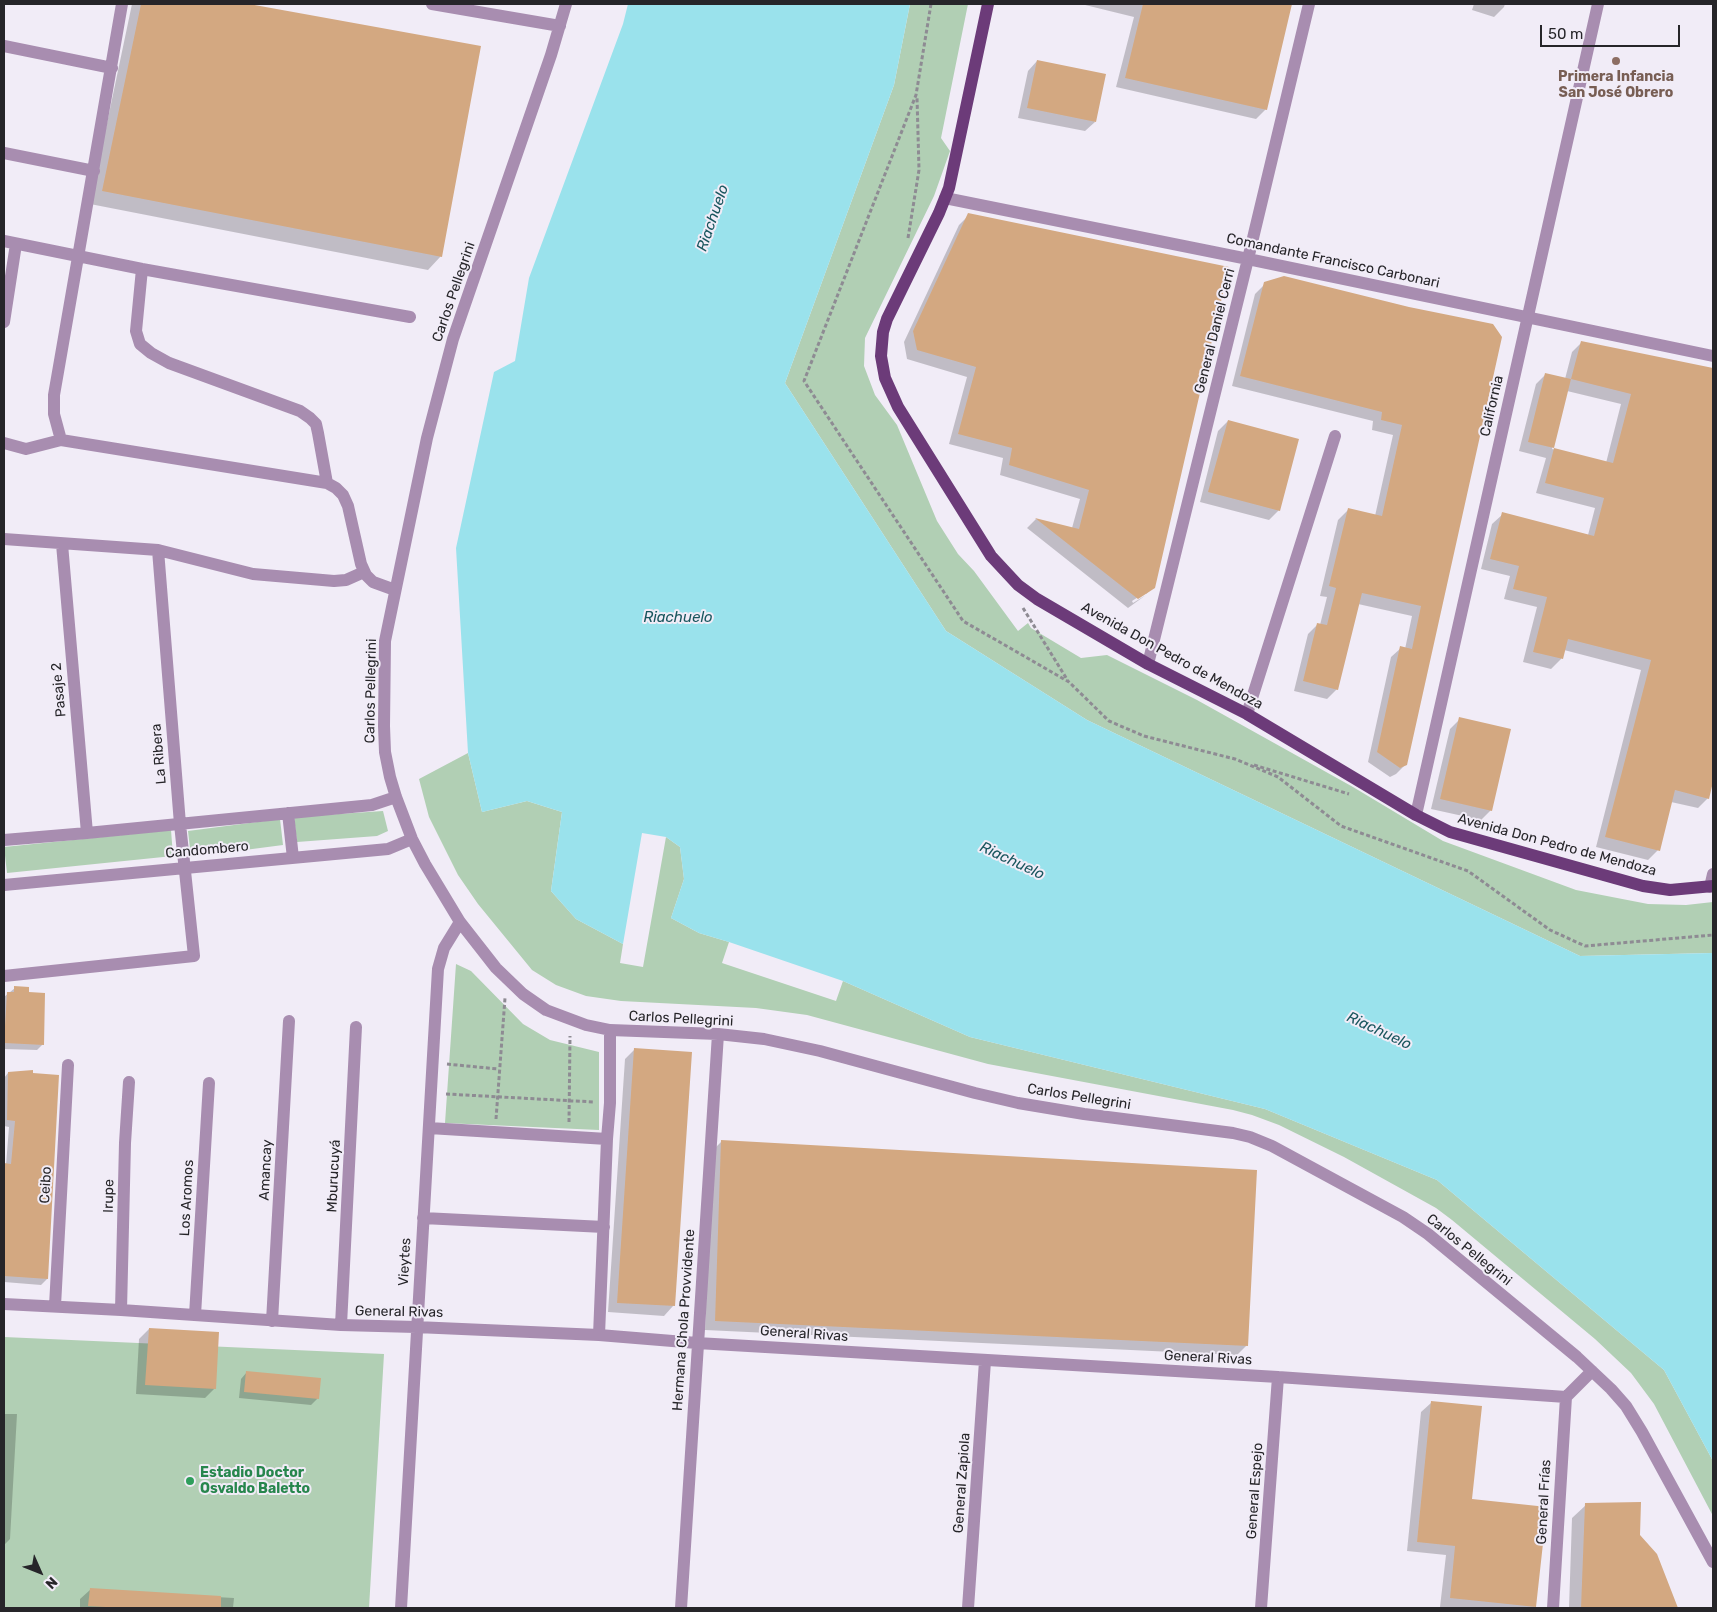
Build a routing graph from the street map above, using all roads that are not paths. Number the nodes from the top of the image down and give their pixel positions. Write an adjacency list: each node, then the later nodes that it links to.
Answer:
1 (122, 4): 9 (street)
2 (432, 4): 7 (street)
3 (566, 4): 7 (street, Carlos Pellegrini)
4 (988, 4): 12 (main road, Avenida Don Pedro de Mendoza)
5 (1309, 4): 15 (street, General Daniel Cerri)
6 (1598, 4): 18 (street, California)
7 (560, 26): 29 (street, Carlos Pellegrini)
8 (4, 46): 9 (street)
9 (112, 68): 11 (street)
10 (4, 153): 11 (street)
11 (94, 170): 14 (street)
12 (945, 198): 15 (street, Comandante Francisco Carbonari); 30 (main road, Avenida Don Pedro de Mendoza)
13 (10, 242): 14 (street); 19 (street)
14 (79, 255): 16 (street); 22 (street)
15 (1248, 259): 18 (street, Comandante Francisco Carbonari); 30 (street, General Daniel Cerri)
16 (142, 269): 17 (street); 24 (street)
17 (410, 317)
18 (1527, 317): 20 (street, Comandante Francisco Carbonari); 34 (street, California)
19 (4, 322)
20 (1713, 356)
21 (1335, 436): 31 (street)
22 (61, 440): 23 (street); 24 (street)
23 (4, 443)
24 (327, 483): 28 (street)
25 (4, 538): 26 (street)
26 (62, 544): 27 (street); 36 (street, Pasaje 2)
27 (158, 550): 28 (street); 35 (street, La Ribera)
28 (364, 572): 29 (street)
29 (395, 590): 32 (street, Carlos Pellegrini)
30 (1148, 664): 31 (main road, Avenida Don Pedro de Mendoza)
31 (1247, 714): 34 (main road, Avenida Don Pedro de Mendoza)
32 (396, 797): 33 (street, Candombero); 37 (street, Carlos Pellegrini)
33 (288, 813): 35 (street, Candombero); 39 (street)
34 (1416, 815): 43 (main road, Avenida Don Pedro de Mendoza)
35 (180, 824): 36 (street, Candombero); 40 (street, La Ribera)
36 (87, 833): 38 (street, Candombero)
37 (412, 839): 39 (street, Candombero); 44 (street, Carlos Pellegrini)
38 (4, 840)
39 (293, 858): 40 (street, Candombero)
40 (185, 867): 42 (street, Candombero); 45 (street, La Ribera)
41 (1713, 874): 43 (street)
42 (4, 885)
43 (1712, 887)
44 (460, 922): 48 (street, Carlos Pellegrini); 53 (street, Vieytes)
45 (4, 976)
46 (289, 1020): 61 (street, Amancay)
47 (356, 1027): 62 (street, Mburucuyá)
48 (610, 1030): 49 (street, Carlos Pellegrini); 54 (street)
49 (718, 1034): 65 (street, Hermana Chola Provvidente); 67 (street, Carlos Pellegrini)
50 (68, 1065): 58 (street, Ceibo)
51 (129, 1082): 59 (street, Irupe)
52 (209, 1083): 60 (street, Los Aromos)
53 (429, 1128): 54 (street); 55 (street, Vieytes)
54 (607, 1139): 56 (street)
55 (423, 1218): 56 (street); 63 (street, Vieytes)
56 (604, 1227): 64 (street)
57 (4, 1304): 58 (street, General Rivas)
58 (55, 1306): 59 (street, General Rivas)
59 (121, 1310): 60 (street, General Rivas)
60 (195, 1315): 61 (street, General Rivas)
61 (272, 1321): 62 (street, General Rivas)
62 (341, 1325): 63 (street, General Rivas)
63 (416, 1327): 64 (street, General Rivas); 71 (street, Vieytes)
64 (599, 1335): 65 (street, General Rivas)
65 (697, 1343): 66 (street, General Rivas); 72 (street, Hermana Chola Provvidente)
66 (985, 1361): 68 (street, General Rivas); 73 (street, General Zapiola)
67 (1592, 1371): 69 (street); 70 (street, Carlos Pellegrini)
68 (1278, 1377): 69 (street, General Rivas); 74 (street, General Espejo)
69 (1566, 1397): 75 (street, General Frías)
70 (1713, 1562)
71 (400, 1608)
72 (682, 1608)
73 (968, 1608)
74 (1262, 1608)
75 (1553, 1608)

